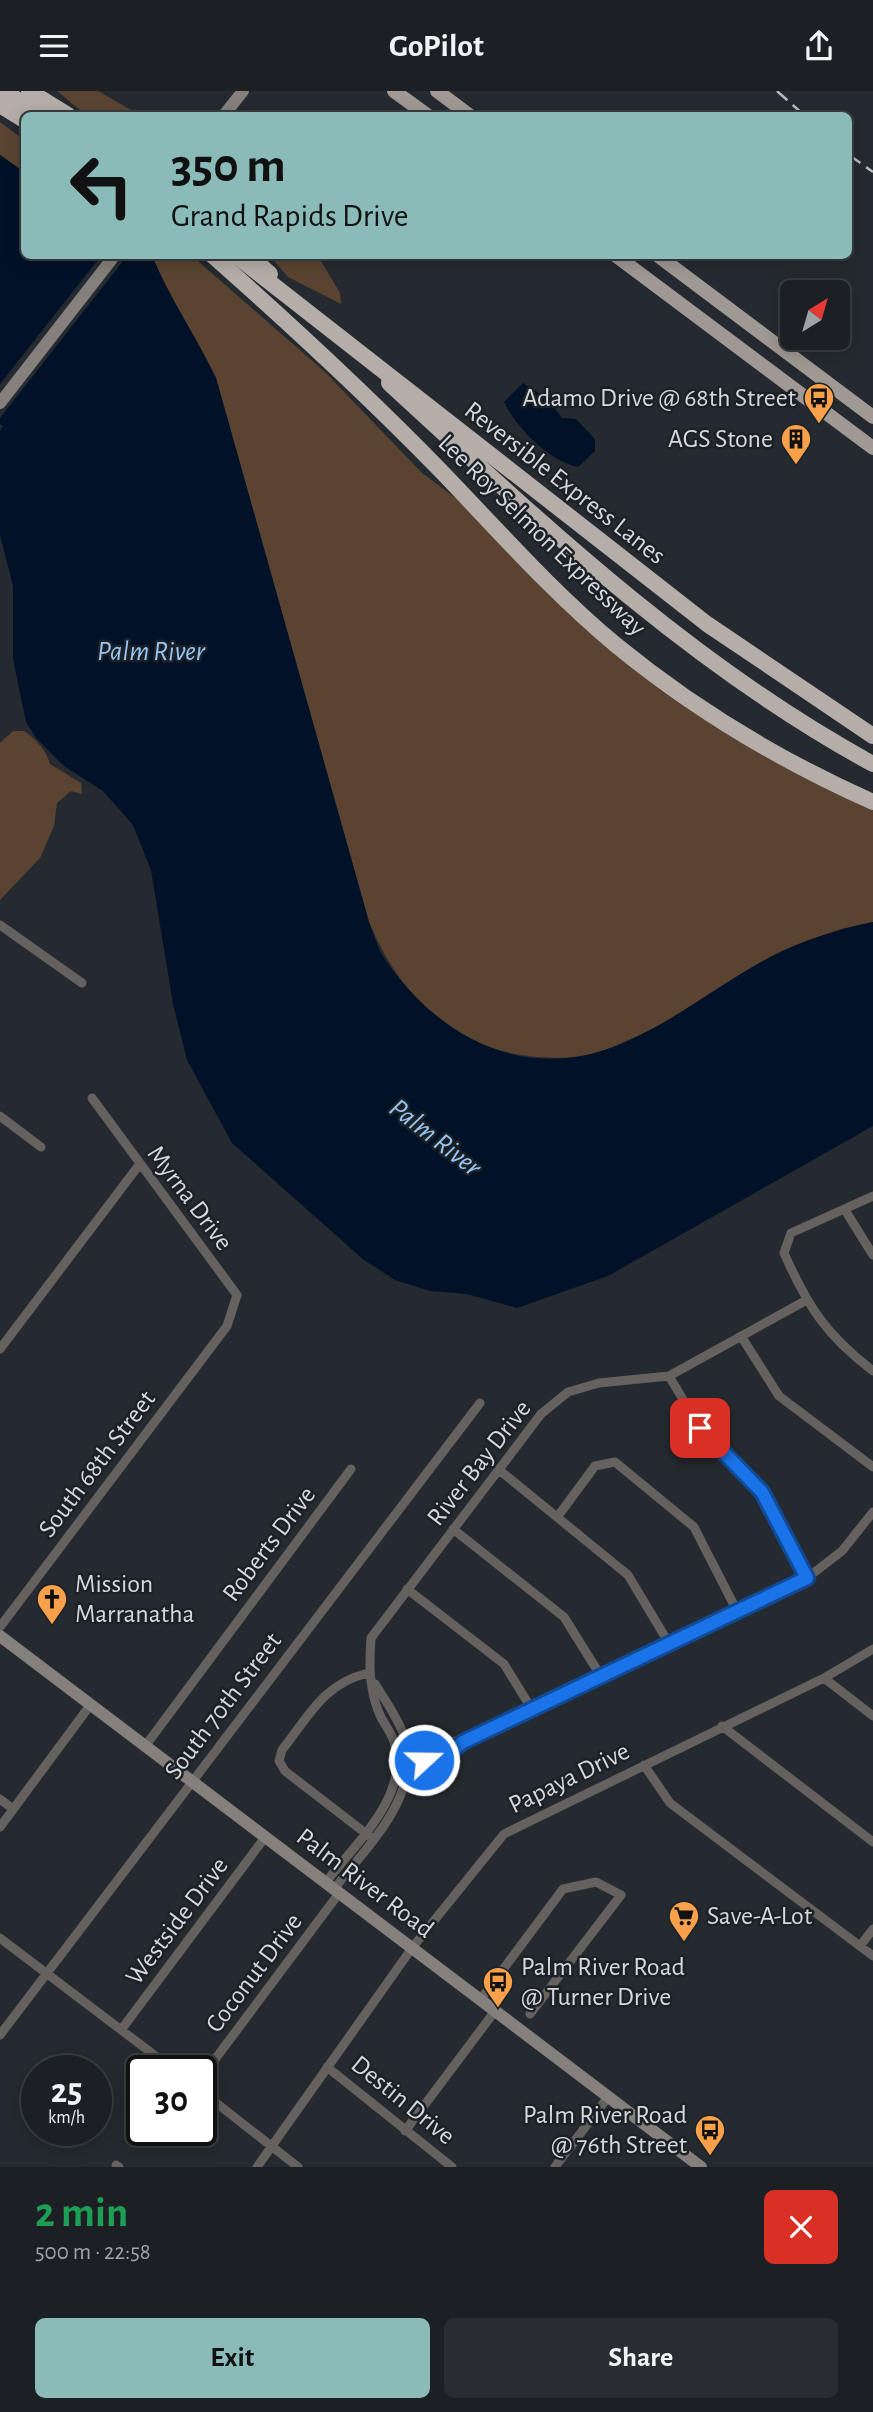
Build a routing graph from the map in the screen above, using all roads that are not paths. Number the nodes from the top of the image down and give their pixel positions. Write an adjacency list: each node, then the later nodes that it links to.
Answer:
1 (3, 91): 7 (highway)
2 (29, 91): 8 (highway)
3 (243, 91): 9 (street)
4 (394, 91): 10 (main road)
5 (437, 91): 11 (main road)
6 (0, 105): 12 (highway)
7 (38, 112)
8 (63, 112)
9 (226, 112)
10 (423, 112)
11 (465, 112)
12 (21, 118)
13 (112, 259): 21 (street)
14 (216, 259): 26 (highway, Lee Roy Selmon Expressway)
15 (240, 259): 24 (highway, Reversible Express Lanes, bridge)
16 (253, 259): 25 (highway, Lee Roy Selmon Expressway)
17 (620, 259): 20 (main road)
18 (662, 259): 19 (main road)
19 (729, 310): 20 (main road); 22 (main road)
20 (714, 329): 23 (main road)
21 (0, 403)
22 (873, 417)
23 (873, 448)
24 (873, 736)
25 (873, 764)
26 (873, 803)
27 (0, 925): 28 (street)
28 (82, 983)
29 (92, 1098): 32 (street, Myrna Drive)
30 (0, 1116): 31 (street)
31 (41, 1147)
32 (139, 1165): 37 (street, Myrna Drive); 39 (street)
33 (873, 1196): 34 (street)
34 (845, 1210): 35 (street); 36 (street)
35 (873, 1255)
36 (805, 1301): 38 (street, River Bay Drive); 40 (street)
37 (227, 1326): 52 (street, South 68th Street)
38 (741, 1336): 41 (street, River Bay Drive); 43 (street)
39 (0, 1349)
40 (873, 1371)
41 (669, 1376): 45 (street, River Bay Drive); 49 (street)
42 (480, 1403): 66 (street, South 70th Street)
43 (873, 1468)
44 (351, 1469): 63 (street, Roberts Drive)
45 (498, 1469): 47 (street); 48 (street, River Bay Drive)
46 (873, 1512): 49 (street)
47 (558, 1516): 51 (street); 54 (street)
48 (453, 1529): 50 (street, River Bay Drive); 57 (street)
49 (807, 1578): 51 (street)
50 (407, 1589): 56 (street, River Bay Drive); 60 (street)
51 (738, 1613): 54 (street)
52 (0, 1627)
53 (0, 1636): 59 (street, Palm River Road)
54 (670, 1646): 57 (street)
55 (873, 1649): 58 (street, Papaya Drive)
56 (369, 1673): 64 (street, River Bay Drive); 70 (street)
57 (602, 1678): 60 (street)
58 (824, 1678): 61 (street); 62 (street, Papaya Drive)
59 (91, 1704): 63 (street, Palm River Road); 68 (street)
60 (533, 1711): 64 (street)
61 (873, 1716)
62 (722, 1726): 65 (street, Papaya Drive); 72 (street)
63 (146, 1745): 66 (street, Palm River Road)
64 (402, 1757): 70 (street)
65 (644, 1765): 76 (street); 77 (street, Papaya Drive)
66 (193, 1780): 71 (street, Palm River Road); 79 (street, South 70th Street)
67 (0, 1799): 68 (street)
68 (13, 1809): 69 (street)
69 (0, 1827)
70 (369, 1835): 73 (street)
71 (266, 1836): 73 (street, Palm River Road); 83 (street, Westside Drive)
72 (873, 1842)
73 (333, 1887): 77 (street, Palm River Road); 86 (street, Coconut Drive)
74 (873, 1929): 76 (street)
75 (0, 1938): 79 (street)
76 (860, 1946): 78 (street)
77 (412, 1948): 80 (street, Palm River Road); 87 (street, Papaya Drive)
78 (873, 1956)
79 (46, 1974): 83 (street); 84 (street, South 70th Street)
80 (481, 2000): 81 (street, Palm River Road); 82 (street)
81 (495, 2011): 88 (street, Palm River Road); 90 (street)
82 (530, 2014)
83 (121, 2030): 85 (street)
84 (0, 2035)
85 (154, 2055)
86 (217, 2055)
87 (327, 2067): 90 (street, Destin Drive); 91 (street, Papaya Drive)
88 (608, 2097): 95 (street); 96 (street, Palm River Road)
89 (217, 2104): 91 (street)
90 (405, 2131): 94 (street, Destin Drive)
91 (271, 2147): 92 (street, Papaya Drive); 93 (street)
92 (257, 2167)
93 (298, 2167)
94 (452, 2167)
95 (555, 2167)
96 (701, 2167)

